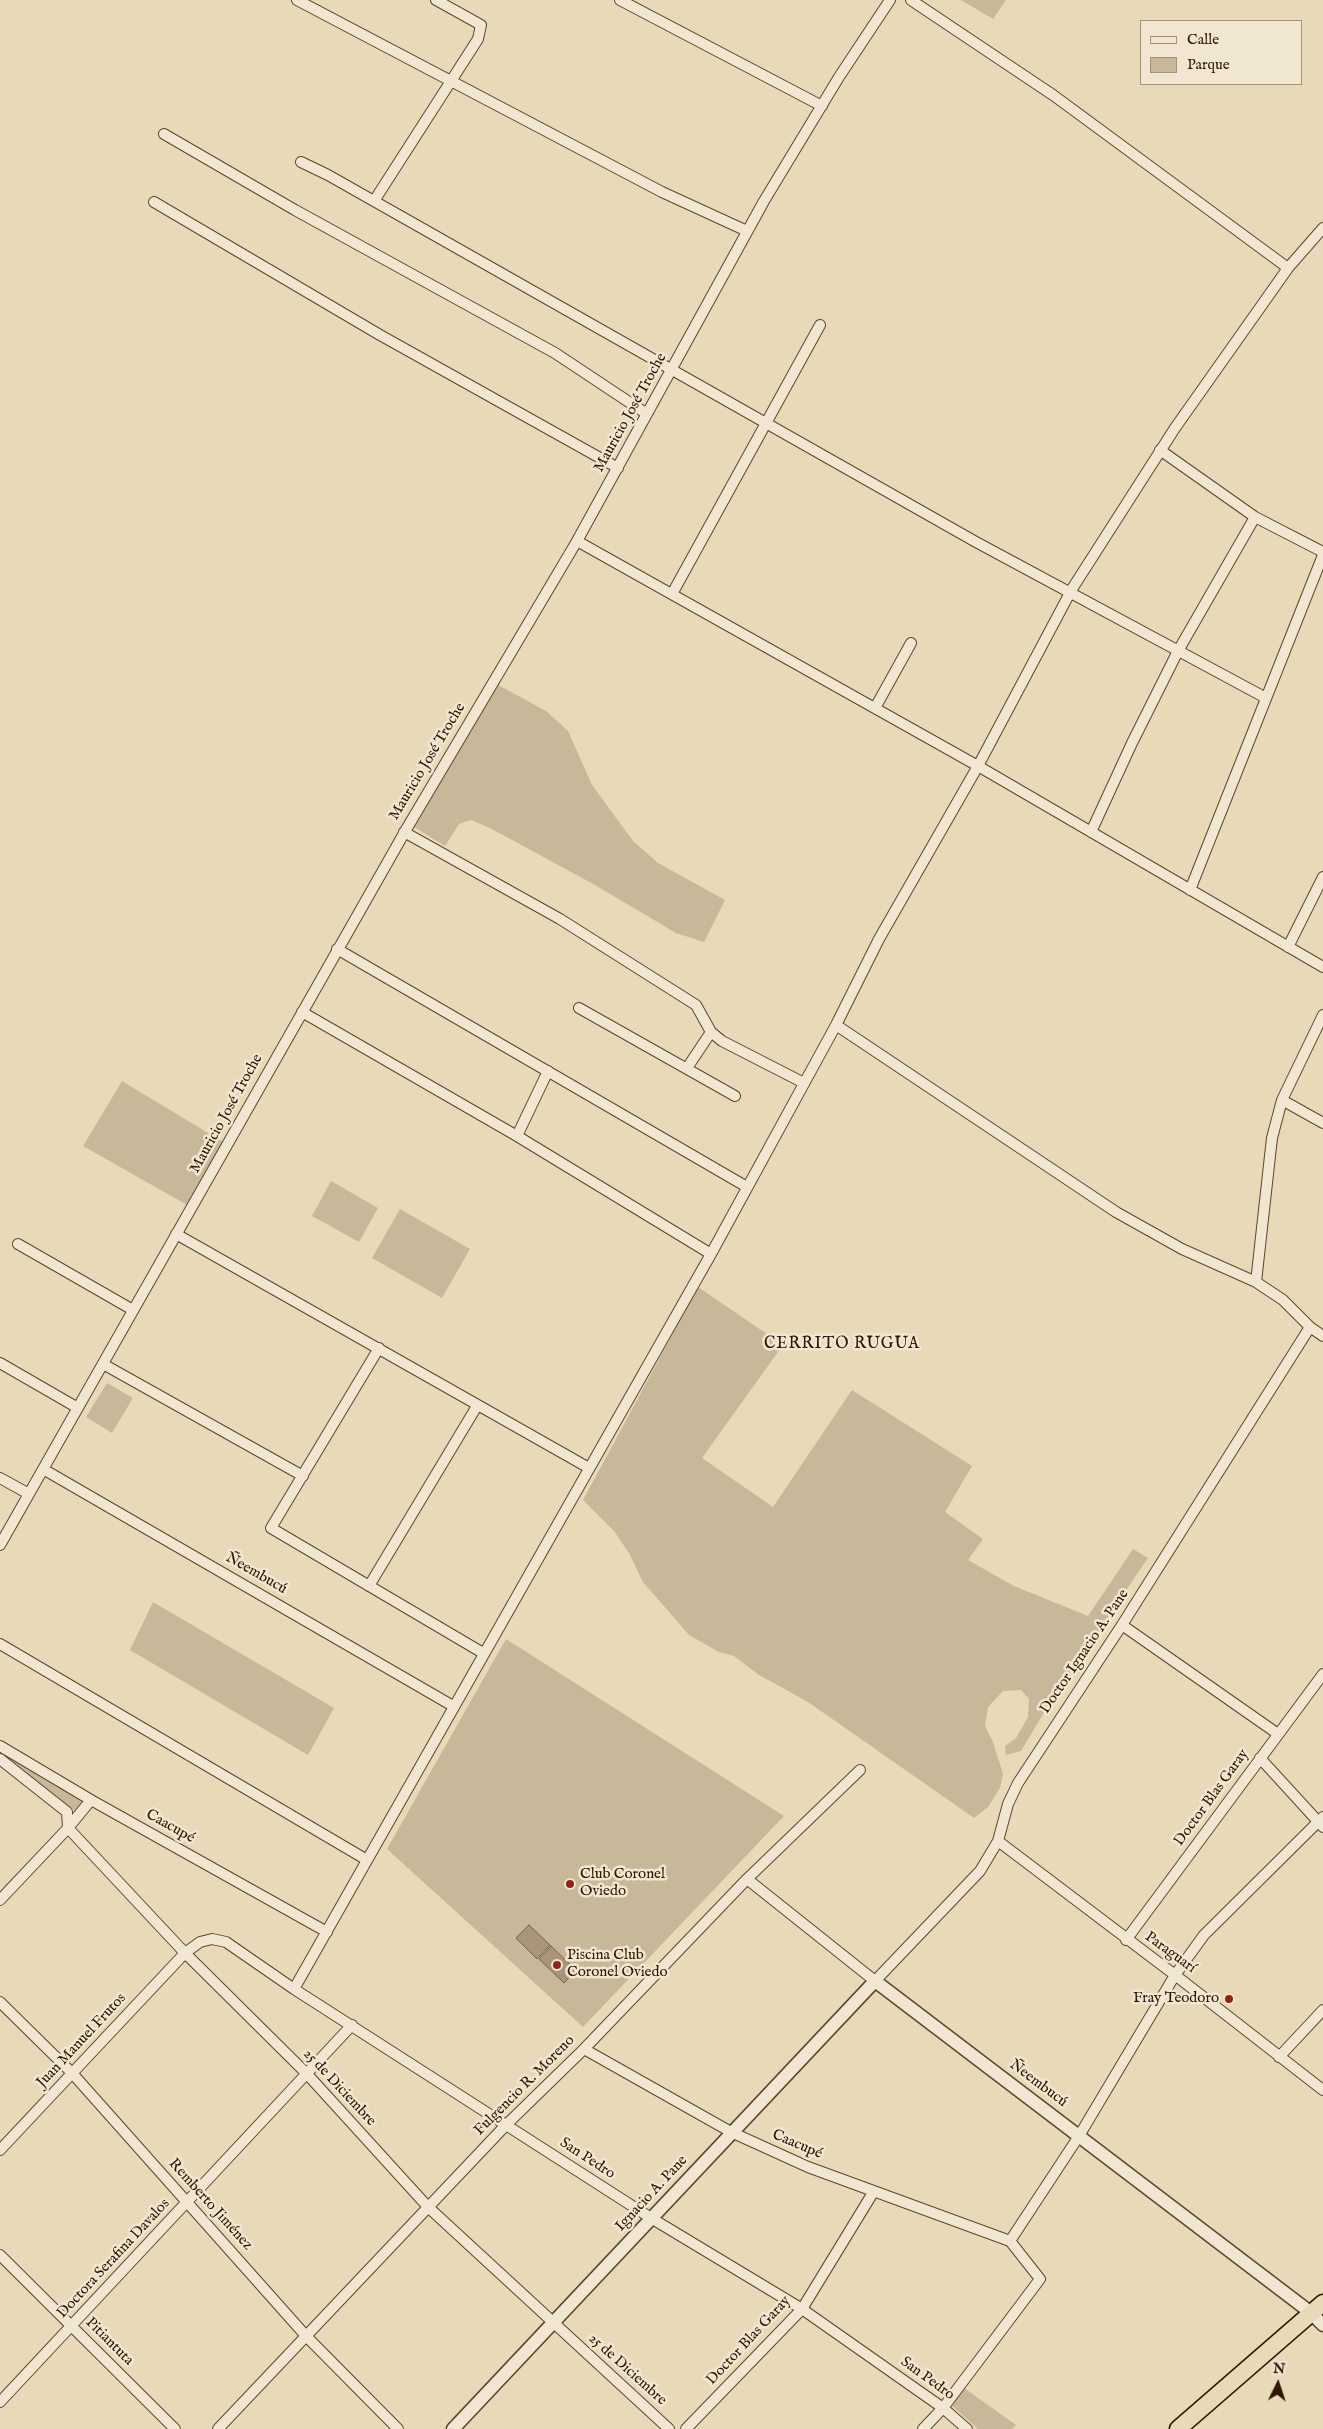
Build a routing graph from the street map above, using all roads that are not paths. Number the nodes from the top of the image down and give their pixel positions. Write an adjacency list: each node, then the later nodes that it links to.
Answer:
1 (297, 0): 6 (street)
2 (436, 0): 6 (street)
3 (620, 0): 7 (street)
4 (890, 0): 7 (street, Mauricio José Troche)
5 (911, 0): 14 (street)
6 (451, 81): 10 (street); 13 (street)
7 (822, 106): 13 (street, Mauricio José Troche)
8 (164, 134): 17 (street)
9 (301, 162): 10 (street)
10 (374, 201): 16 (street)
11 (154, 202): 20 (street)
12 (1323, 228): 14 (street)
13 (747, 231): 16 (street, Mauricio José Troche)
14 (1288, 268): 19 (street)
15 (820, 325): 18 (street)
16 (671, 370): 17 (street, Mauricio José Troche); 18 (street)
17 (647, 414): 20 (street, Mauricio José Troche)
18 (766, 423): 24 (street); 25 (street)
19 (1160, 450): 21 (street); 25 (street)
20 (618, 468): 22 (street, Mauricio José Troche)
21 (1255, 517): 23 (street); 27 (street)
22 (578, 541): 24 (street); 31 (street, Mauricio José Troche)
23 (1323, 554): 28 (street)
24 (672, 594): 29 (street)
25 (1070, 594): 27 (street); 30 (street)
26 (911, 643): 29 (street)
27 (1178, 651): 28 (street); 32 (street)
28 (1266, 698): 34 (street)
29 (875, 708): 30 (street)
30 (978, 766): 32 (street); 41 (street)
31 (404, 832): 36 (street, Mauricio José Troche); 42 (street)
32 (1091, 832): 34 (street)
33 (1323, 877): 35 (street)
34 (1190, 890): 35 (street)
35 (1288, 946): 37 (street)
36 (338, 949): 39 (street, Mauricio José Troche); 44 (street)
37 (1323, 967)
38 (579, 1008): 43 (street)
39 (302, 1012): 49 (street); 51 (street, Mauricio José Troche)
40 (1323, 1015): 47 (street)
41 (836, 1025): 45 (street); 54 (street)
42 (711, 1032): 43 (street); 45 (street)
43 (687, 1068): 46 (street)
44 (548, 1071): 49 (street); 50 (street)
45 (804, 1083): 50 (street)
46 (735, 1096)
47 (1282, 1100): 48 (street); 54 (street)
48 (1323, 1122)
49 (516, 1136): 53 (street)
50 (747, 1187): 53 (street)
51 (176, 1234): 55 (street, Mauricio José Troche); 58 (street)
52 (18, 1244): 55 (street)
53 (711, 1254): 63 (street)
54 (1256, 1282): 56 (street)
55 (133, 1310): 60 (street, Mauricio José Troche)
56 (1310, 1327): 57 (street); 70 (street, Doctor Ignacio A. Pane)
57 (1323, 1336)
58 (379, 1348): 61 (street); 65 (street)
59 (0, 1363): 62 (street)
60 (103, 1364): 62 (street, Mauricio José Troche); 65 (street)
61 (477, 1406): 63 (street); 69 (street)
62 (78, 1408): 64 (street, Mauricio José Troche)
63 (589, 1468): 72 (street)
64 (43, 1470): 67 (street, Mauricio José Troche); 74 (street, Ñeembucú)
65 (302, 1476): 69 (street)
66 (0, 1478): 67 (street)
67 (29, 1494): 68 (street, Mauricio José Troche)
68 (0, 1545)
69 (369, 1586): 72 (street)
70 (1122, 1625): 75 (street); 83 (street, Doctor Ignacio A. Pane)
71 (0, 1644): 84 (street)
72 (483, 1653): 74 (street)
73 (1323, 1674): 75 (street, Doctor Blas Garay)
74 (453, 1706): 84 (street)
75 (1278, 1734): 77 (street, Doctor Blas Garay)
76 (0, 1746): 80 (street, Caacupé)
77 (1260, 1758): 81 (street); 88 (street, Doctor Blas Garay)
78 (0, 1759): 82 (street, 25 de Diciembre)
79 (860, 1770): 85 (street, Fulgencio R. Moreno)
80 (91, 1800): 82 (street); 87 (street, Caacupé)
81 (1321, 1822): 90 (street)
82 (68, 1828): 86 (street); 89 (street, 25 de Diciembre)
83 (998, 1842): 88 (street, Paraguarí); 91 (street, Doctor Ignacio A. Pane)
84 (367, 1860): 87 (street)
85 (747, 1879): 91 (street, Ñeembucú); 96 (street, Fulgencio R. Moreno)
86 (0, 1900)
87 (327, 1932): 92 (street)
88 (1126, 1940): 90 (street, Paraguarí)
89 (185, 1953): 92 (street, San Pedro); 98 (street, Juan Manuel Frutos); 99 (street, 25 de Diciembre)
90 (1175, 1975): 97 (street, Paraguarí); 103 (street)
91 (875, 1981): 102 (street, Ignacio A. Pane); 103 (street, Ñeembucú)
92 (294, 1990): 95 (street, San Pedro)
93 (0, 2002): 98 (street, Remberto Jiménez)
94 (1323, 2010): 97 (street)
95 (352, 2025): 99 (street, Doctora Serafina Davalos); 101 (street, San Pedro)
96 (584, 2049): 101 (street, Fulgencio R. Moreno); 102 (street, Caacupé)
97 (1279, 2056): 100 (street, Paraguarí)
98 (72, 2073): 104 (street, Juan Manuel Frutos); 106 (street, Remberto Jiménez)
99 (307, 2074): 106 (street, Doctora Serafina Davalos); 107 (street, 25 de Diciembre)
100 (1323, 2090)
101 (506, 2125): 107 (street, Fulgencio R. Moreno); 108 (street, San Pedro)
102 (731, 2132): 105 (street, Caacupé); 108 (street, Ignacio A. Pane)
103 (1079, 2136): 109 (street); 112 (street, Ñeembucú)
104 (0, 2150)
105 (874, 2191): 109 (street, Caacupé); 111 (street, Doctor Blas Garay)
106 (188, 2203): 115 (street, Doctora Serafina Davalos); 116 (street, Remberto Jiménez)
107 (428, 2206): 113 (street, 25 de Diciembre); 116 (street, Fulgencio R. Moreno)
108 (651, 2218): 111 (street, San Pedro); 113 (street, Ignacio A. Pane)
109 (1010, 2241): 118 (street)
110 (0, 2255): 115 (street, Pitiantuta)
111 (802, 2309): 118 (street, San Pedro); 124 (street, Doctor Blas Garay)
112 (1319, 2310): 114 (street, Ñeembucú); 127 (highway)
113 (553, 2324): 122 (street, Ignacio A. Pane); 123 (street, 25 de Diciembre)
114 (1323, 2324)
115 (72, 2326): 117 (street, Doctora Serafina Davalos); 119 (street, Pitiantuta)
116 (306, 2336): 120 (street, Fulgencio R. Moreno); 121 (street, Remberto Jiménez)
117 (0, 2402)
118 (943, 2408): 125 (street); 126 (street, San Pedro)
119 (175, 2429)
120 (218, 2429)
121 (398, 2429)
122 (453, 2429)
123 (669, 2429)
124 (686, 2429)
125 (924, 2429)
126 (967, 2429)
127 (1178, 2429)

